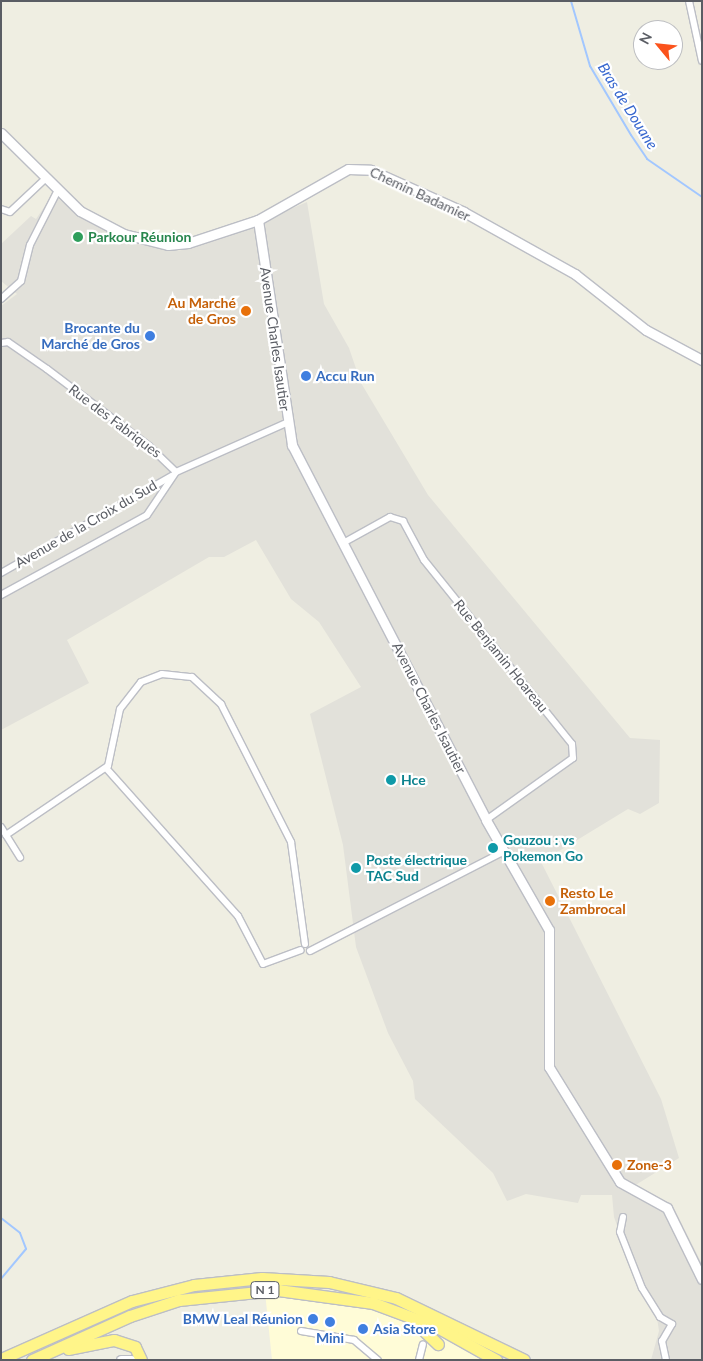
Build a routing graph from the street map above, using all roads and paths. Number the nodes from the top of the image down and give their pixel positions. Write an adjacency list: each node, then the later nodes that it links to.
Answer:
1 (689, 1): 2 (street)
2 (702, 61)
3 (1, 133): 4 (street, Chemin Badamier)
4 (45, 179): 5 (street, Chemin Badamier); 6 (street)
5 (57, 192): 7 (street, Chemin Badamier); 8 (street)
6 (1, 209)
7 (258, 220): 10 (street, Chemin Badamier); 11 (street, Avenue Charles Isautier)
8 (1, 299)
9 (1, 343): 12 (street, Rue des Fabriques)
10 (702, 360)
11 (286, 423): 12 (street); 13 (street, Avenue Charles Isautier)
12 (174, 474): 14 (street, Avenue de la Croix du Sud); 15 (street, Avenue de la Croix du Sud)
13 (343, 543): 17 (street, Avenue Charles Isautier); 17 (street, Rue Benjamin Hoareau)
14 (1, 573)
15 (1, 596)
16 (106, 768): 19 (street); 22 (street); 22 (street)
17 (486, 820): 20 (street, Avenue Charles Isautier)
18 (1, 827): 19 (street)
19 (6, 835): 21 (street)
20 (503, 852): 22 (street); 24 (street, Avenue Charles Isautier)
21 (20, 858)
22 (307, 946)
23 (623, 1217): 39 (street)
24 (702, 1279)
25 (298, 1291): 28 (highway); 30 (highway, N 1); 37 (highway, N 1)
26 (302, 1331): 35 (street)
27 (423, 1344): 36 (street)
28 (438, 1344)
29 (1, 1360): 38 (highway, N 1)
30 (32, 1360)
31 (41, 1360): 34 (highway)
32 (121, 1360): 33 (street)
33 (131, 1360)
34 (141, 1360)
35 (378, 1360)
36 (418, 1360)
37 (496, 1360)
38 (524, 1360)
39 (666, 1360)

